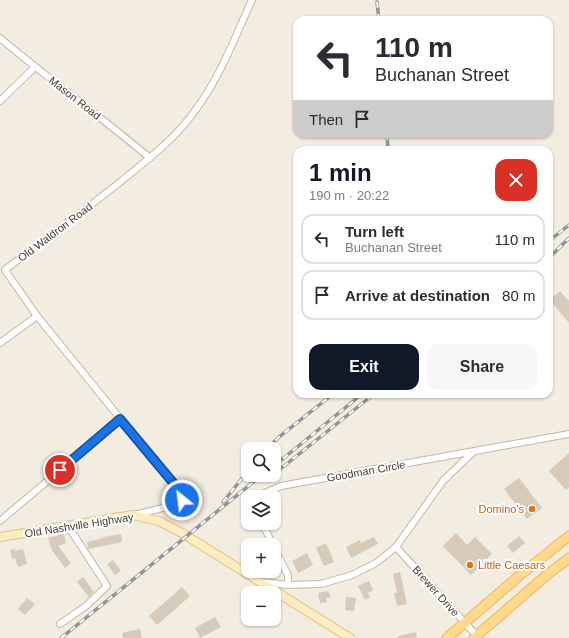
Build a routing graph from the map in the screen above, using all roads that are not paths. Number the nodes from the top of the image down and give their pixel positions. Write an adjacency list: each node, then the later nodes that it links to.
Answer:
1 (252, 0): 5 (street, Old Waldron Road)
2 (0, 38): 3 (street, Mason Road)
3 (35, 67): 4 (street); 5 (street, Mason Road)
4 (0, 101)
5 (150, 158): 7 (street, Old Waldron Road)
6 (0, 265): 7 (street)
7 (4, 270): 8 (street)
8 (37, 316): 9 (street); 10 (street)
9 (0, 344)
10 (120, 419): 14 (street); 15 (street)
11 (569, 434): 12 (street)
12 (473, 452): 13 (street, Goodman Circle); 19 (street, Old Nashville Highway)
13 (272, 490)
14 (132, 515): 16 (main road, Old Nashville Highway); 22 (main road, Old Nashville Highway)
15 (0, 521)
16 (68, 526): 18 (main road, Old Nashville Highway); 25 (street)
17 (569, 536): 24 (main road)
18 (0, 537)
19 (396, 547): 23 (street, Old Nashville Highway); 24 (street, Brewer Drive)
20 (569, 558): 26 (main road)
21 (281, 561): 23 (street)
22 (261, 582): 23 (street, Old Nashville Highway); 27 (main road, Old Nashville Highway)
23 (288, 585)
24 (465, 622): 26 (street, Brewer Drive); 28 (main road)
25 (60, 624)
26 (475, 637)
27 (350, 638)
28 (446, 638)

